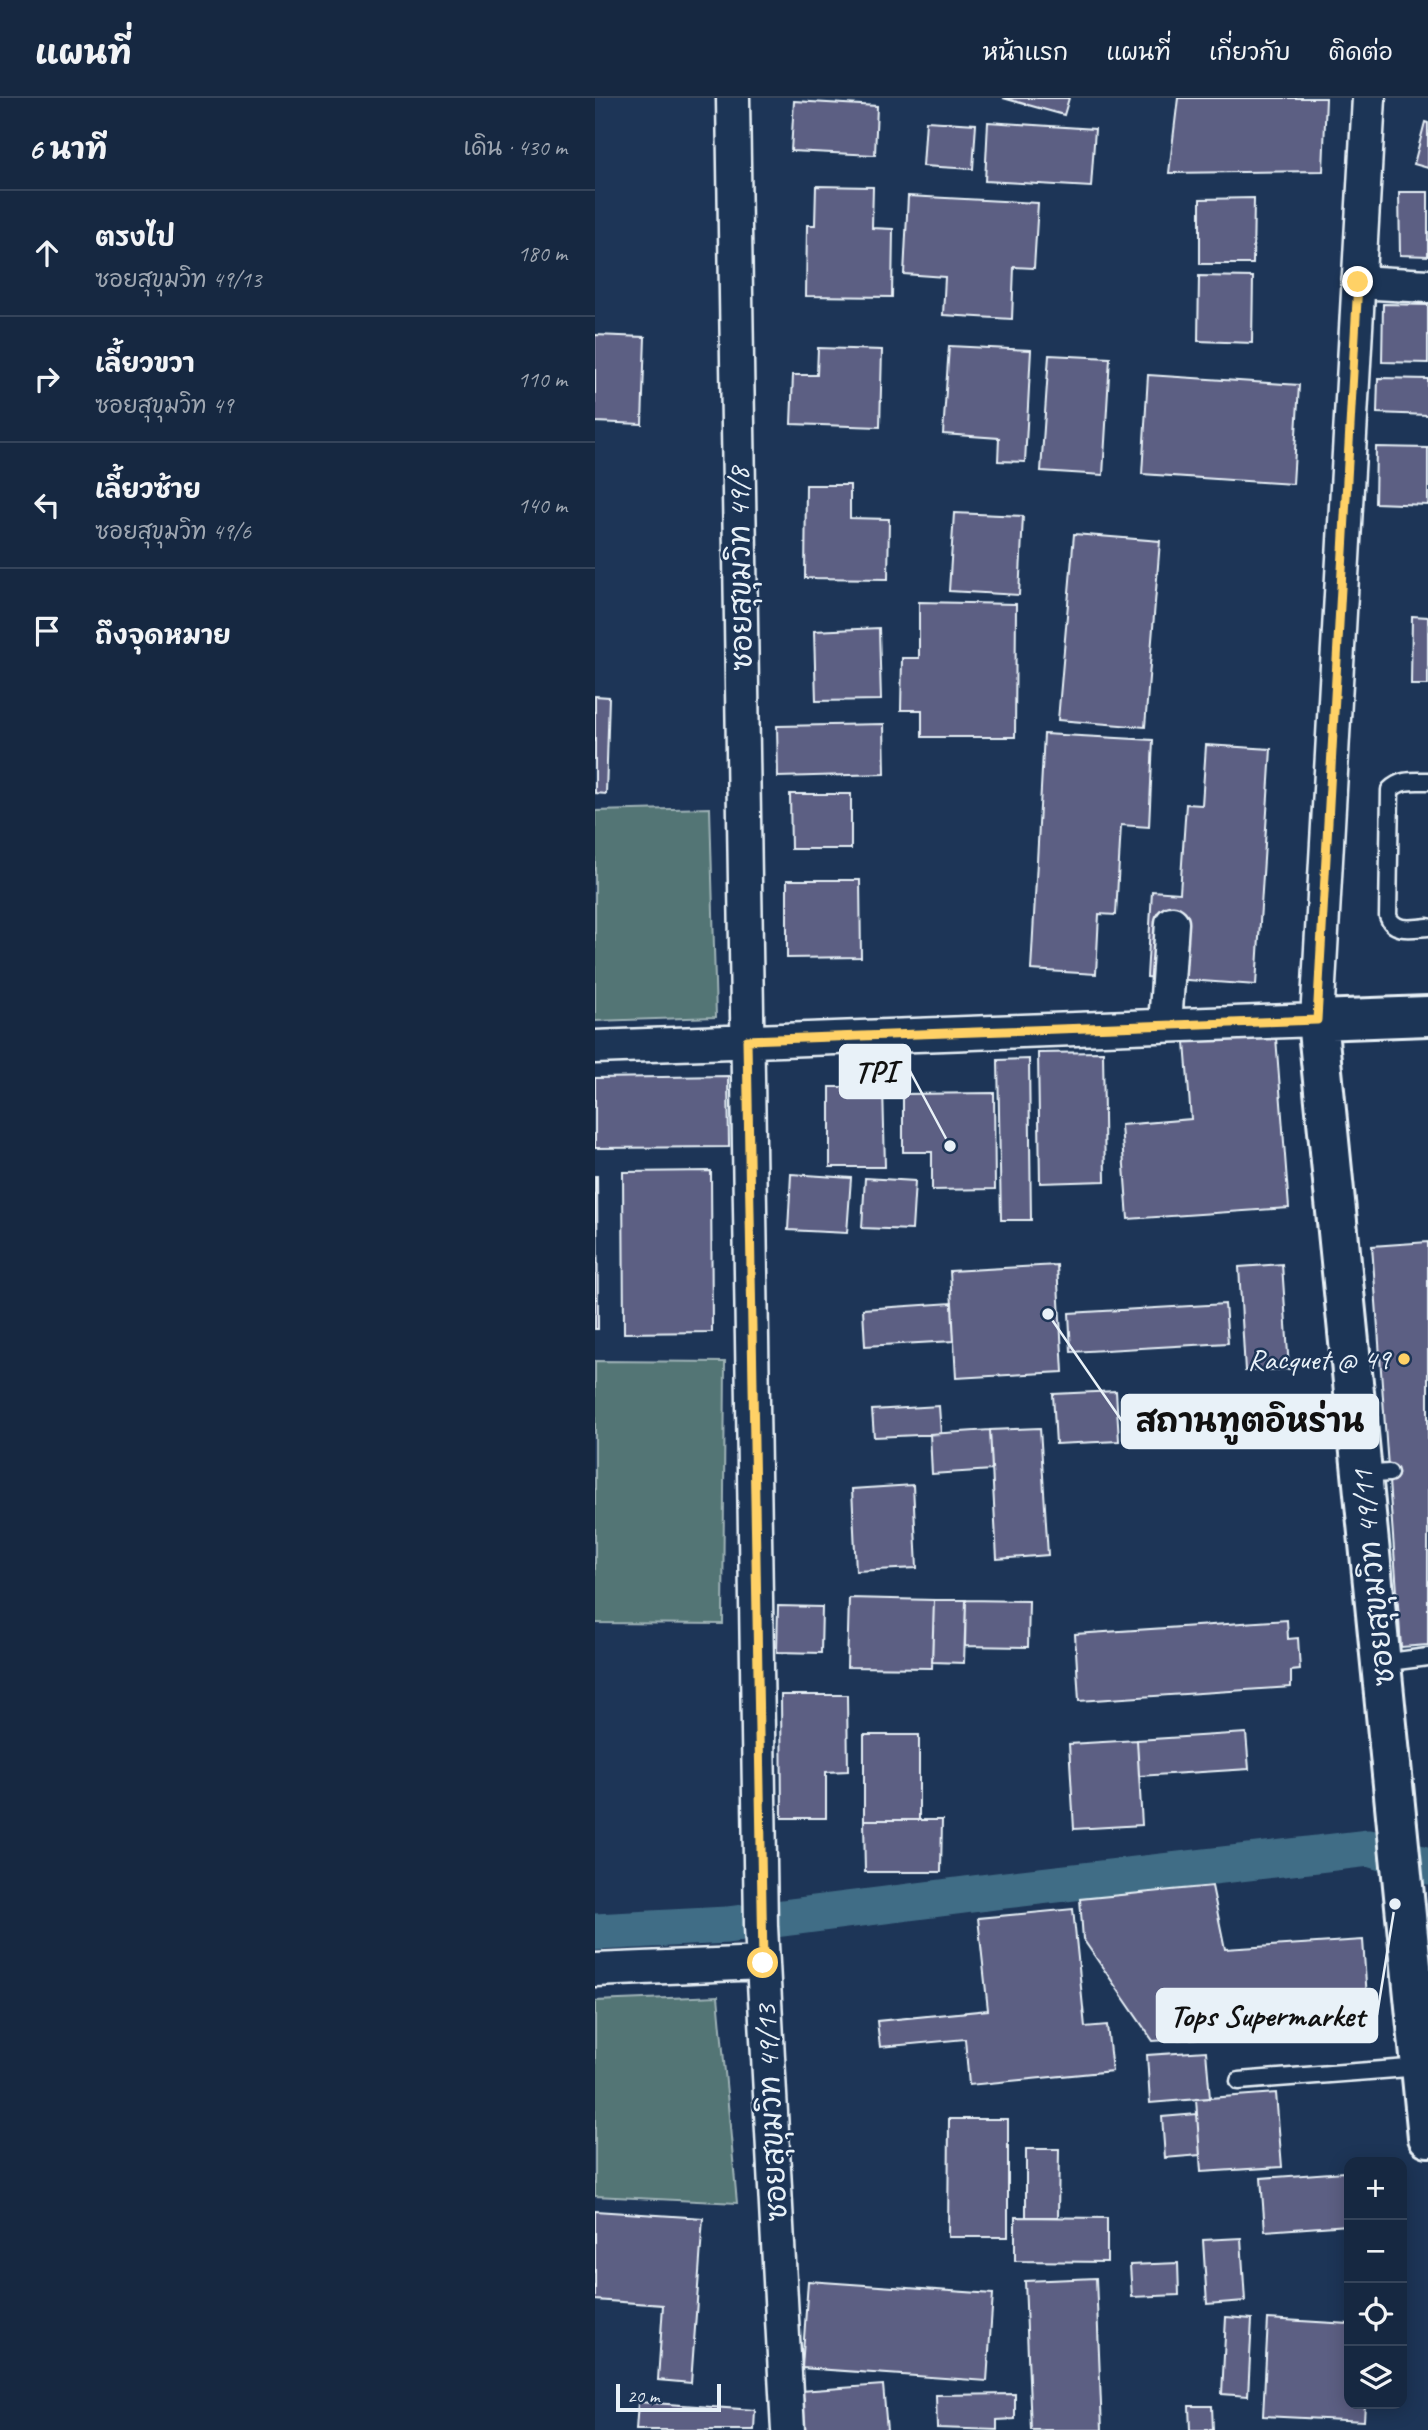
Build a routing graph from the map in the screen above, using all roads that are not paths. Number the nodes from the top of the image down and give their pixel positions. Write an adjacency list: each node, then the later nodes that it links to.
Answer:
1 (733, 98): 11 (street, ซอยสุขุมวิท 49/8)
2 (1369, 98): 3 (street)
3 (1358, 282): 4 (street); 9 (street)
4 (1428, 286)
5 (1428, 781): 7 (lane)
6 (1172, 923): 10 (street)
7 (1428, 927)
8 (1428, 1016): 9 (street)
9 (1317, 1020): 10 (street); 14 (street, ซอยสุขุมวิท 49/11)
10 (1165, 1025): 11 (street)
11 (747, 1040): 12 (street); 15 (street, ซอยสุขุมวิท 49/13)
12 (595, 1047)
13 (1428, 1657): 14 (lane)
14 (1381, 1663): 17 (street, ซอยสุขุมวิท 49/11)
15 (763, 1963): 16 (street); 20 (street, ซอยสุขุมวิท 49/13)
16 (595, 1970)
17 (1421, 2067): 18 (lane); 19 (street, ซอยสุขุมวิท 49/11)
18 (1239, 2081)
19 (1428, 2137)
20 (788, 2430)

